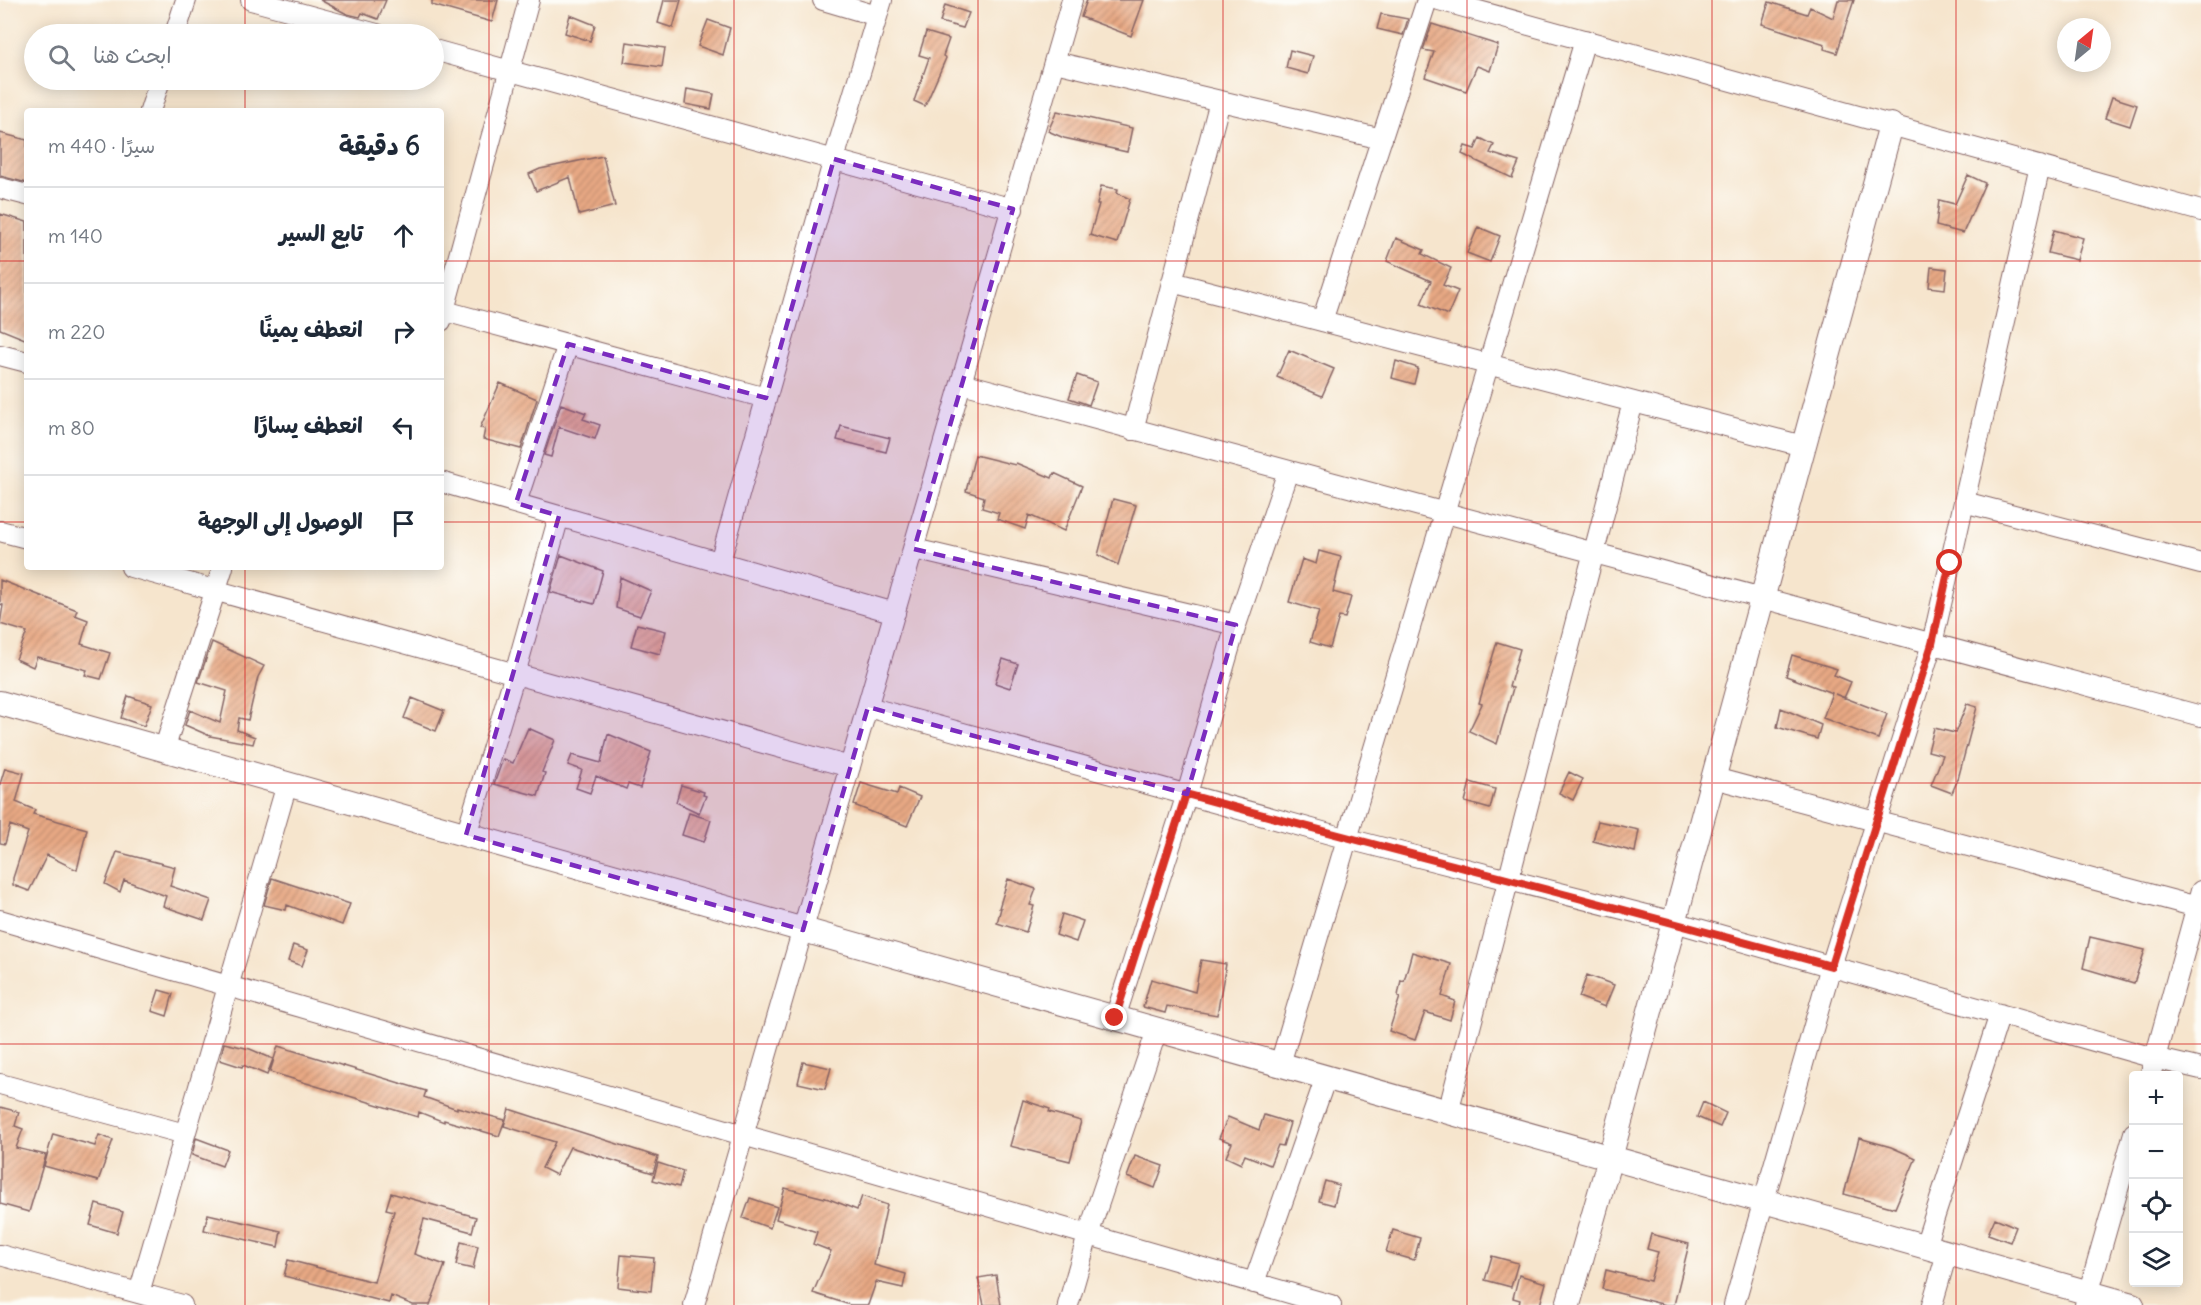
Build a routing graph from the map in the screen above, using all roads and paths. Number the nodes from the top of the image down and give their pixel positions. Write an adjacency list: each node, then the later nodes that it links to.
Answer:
1 (186, 0): 9 (street)
2 (251, 0): 10 (street)
3 (529, 0): 14 (street)
4 (823, 0): 8 (street)
5 (1072, 0): 13 (street)
6 (1427, 0): 19 (street)
7 (1440, 0): 11 (street)
8 (880, 8): 20 (street)
9 (178, 24)
10 (340, 24)
11 (1584, 40): 18 (street); 33 (street)
12 (444, 53): 14 (street)
13 (1055, 62): 16 (street); 24 (street)
14 (509, 71): 20 (street); 27 (street)
15 (157, 90): 17 (street)
16 (1220, 101): 19 (street); 26 (street)
17 (151, 108)
18 (1891, 125): 21 (street); 38 (street)
19 (1382, 139): 29 (street)
20 (834, 159): 24 (street); 35 (street)
21 (2040, 166): 25 (street); 41 (street)
22 (0, 188): 23 (street)
23 (24, 194)
24 (1013, 208): 34 (street)
25 (2201, 211)
26 (1172, 282): 29 (street); 37 (street)
27 (444, 307)
28 (444, 314): 30 (street)
29 (1322, 321): 33 (street)
30 (568, 344): 35 (street); 42 (street)
31 (0, 355): 32 (street)
32 (24, 361)
33 (1490, 365): 36 (street); 43 (street)
34 (962, 383): 37 (street); 47 (street)
35 (766, 398): 49 (street)
36 (1634, 402): 38 (street); 48 (street)
37 (1133, 430): 39 (street)
38 (1803, 446): 54 (street)
39 (1288, 471): 43 (street); 56 (street)
40 (444, 483): 42 (street)
41 (1964, 502): 50 (street); 57 (street)
42 (516, 503): 44 (street)
43 (1445, 513): 48 (street); 69 (street)
44 (559, 516): 49 (street); 58 (street)
45 (0, 531): 46 (street)
46 (24, 537)
47 (914, 549): 55 (street); 56 (street)
48 (1594, 553): 54 (street); 70 (street)
49 (720, 562): 55 (street)
50 (2201, 564)
51 (142, 570): 53 (street)
52 (222, 570): 53 (street)
53 (216, 591): 58 (street); 62 (street)
54 (1762, 598): 57 (street); 64 (street)
55 (895, 613): 60 (street)
56 (1236, 626): 66 (street)
57 (1932, 644): 61 (street); 67 (street)
58 (515, 674): 63 (street); 68 (street)
59 (0, 703): 62 (street)
60 (868, 707): 63 (street); 66 (street)
61 (2201, 716)
62 (164, 750): 65 (street)
63 (850, 767): 74 (street)
64 (1714, 778): 67 (street); 73 (street)
65 (287, 784): 68 (street); 76 (street)
66 (1186, 794): 69 (street); 78 (street)
67 (1877, 822): 71 (street); 75 (street)
68 (465, 835): 74 (street)
69 (1348, 838): 70 (street); 80 (street)
70 (1508, 880): 73 (street); 85 (street)
71 (2199, 902): 81 (street)
72 (0, 920): 76 (street)
73 (1674, 922): 75 (street); 89 (street)
74 (803, 930): 78 (street); 87 (street)
75 (1831, 966): 77 (street); 90 (street)
76 (228, 986): 86 (street); 87 (street)
77 (2000, 1014): 81 (street); 92 (street)
78 (1115, 1018): 79 (street)
79 (1157, 1030): 80 (street); 91 (street)
80 (1280, 1064): 83 (street)
81 (2152, 1067): 82 (street)
82 (2201, 1069)
83 (1326, 1077): 85 (street); 94 (street)
84 (0, 1083): 86 (street)
85 (1448, 1112): 89 (street)
86 (185, 1134): 95 (street)
87 (743, 1136): 91 (street); 97 (street)
88 (2129, 1147): 96 (street)
89 (1610, 1158): 90 (street); 101 (street)
90 (1765, 1202): 92 (street); 102 (street)
91 (1088, 1235): 94 (street); 99 (street)
92 (1936, 1250): 96 (street); 103 (street)
93 (0, 1255): 95 (street)
94 (1254, 1283): 100 (street)
95 (139, 1293): 98 (street)
96 (2087, 1299): 104 (street)
97 (698, 1304)
98 (182, 1305)
99 (1068, 1305)
100 (1331, 1305)
101 (1568, 1305)
102 (1734, 1305)
103 (1932, 1305)
104 (2132, 1305)

